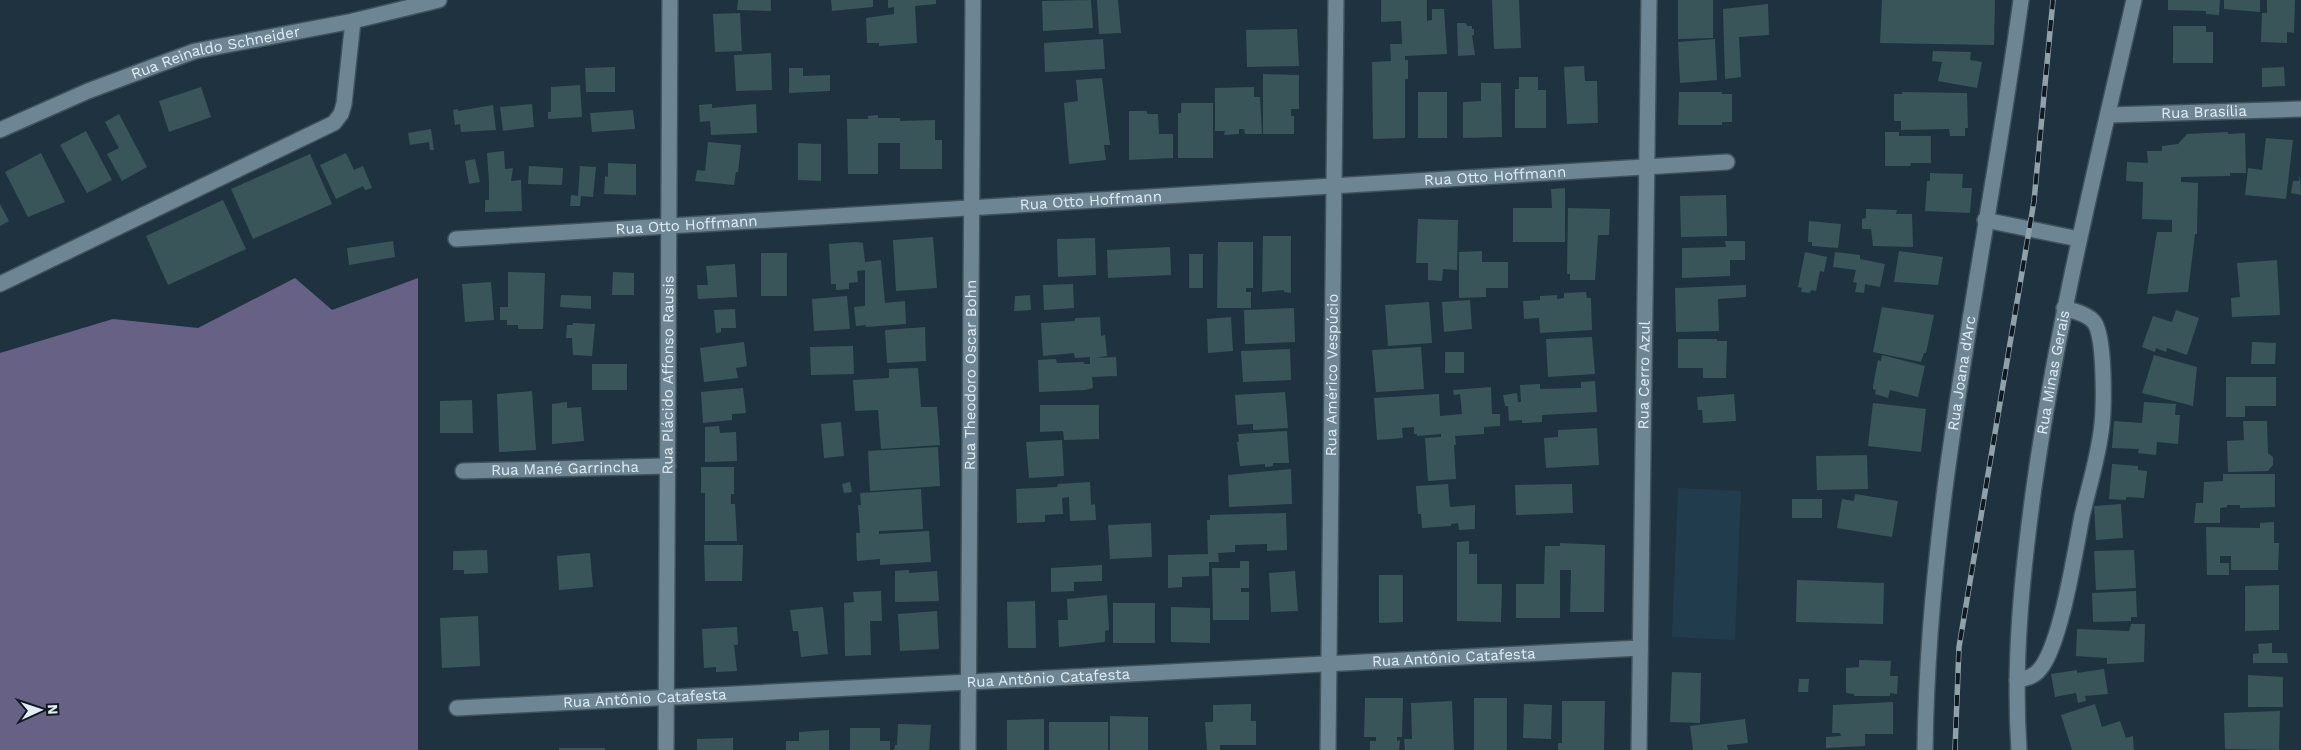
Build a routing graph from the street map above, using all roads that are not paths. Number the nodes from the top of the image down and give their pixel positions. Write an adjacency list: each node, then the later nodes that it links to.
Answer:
1 (439, 0): 8 (street, Rua Reinaldo Schneider)
2 (670, 0): 17 (street, Rua Plácido Affonso Rausis)
3 (974, 0): 15 (street, Rua Theodoro Oscar Bohn)
4 (1336, 0): 14 (street, Rua Américo Vespúcio)
5 (1648, 0): 13 (street, Rua Cerro Azul)
6 (2021, 0): 16 (street, Rua Joana d'Arc)
7 (2134, 0): 10 (street, Rua Minas Gerais)
8 (353, 21): 11 (street, Rua Reinaldo Schneider); 20 (street)
9 (2301, 109): 10 (street, Rua Brasília)
10 (2108, 114): 19 (street, Rua Minas Gerais)
11 (0, 130)
12 (1727, 162): 13 (street, Rua Otto Hoffmann)
13 (1646, 167): 14 (street, Rua Otto Hoffmann); 24 (street, Rua Cerro Azul)
14 (1334, 186): 15 (street, Rua Otto Hoffmann); 25 (street, Rua Américo Vespúcio)
15 (972, 207): 17 (street, Rua Otto Hoffmann); 27 (street, Rua Theodoro Oscar Bohn)
16 (1985, 220): 19 (street); 34 (street, Rua Joana d'Arc)
17 (670, 226): 18 (street, Rua Otto Hoffmann); 22 (street, Rua Plácido Affonso Rausis)
18 (456, 239)
19 (2080, 239): 21 (street, Rua Minas Gerais)
20 (0, 284)
21 (2064, 308): 26 (street, Rua Minas Gerais); 26 (street)
22 (668, 466): 23 (street, Rua Mané Garrincha); 28 (street, Rua Plácido Affonso Rausis)
23 (463, 471)
24 (1640, 648): 25 (street, Rua Antônio Catafesta); 33 (street, Rua Cerro Azul)
25 (1329, 664): 27 (street, Rua Antônio Catafesta); 32 (street, Rua Américo Vespúcio)
26 (2017, 680): 35 (street, Rua Minas Gerais)
27 (969, 682): 28 (street, Rua Antônio Catafesta); 31 (street, Rua Theodoro Oscar Bohn)
28 (666, 698): 29 (street, Rua Antônio Catafesta); 30 (street, Rua Plácido Affonso Rausis)
29 (457, 708)
30 (666, 750)
31 (968, 750)
32 (1328, 750)
33 (1639, 750)
34 (1925, 750)
35 (2019, 750)

